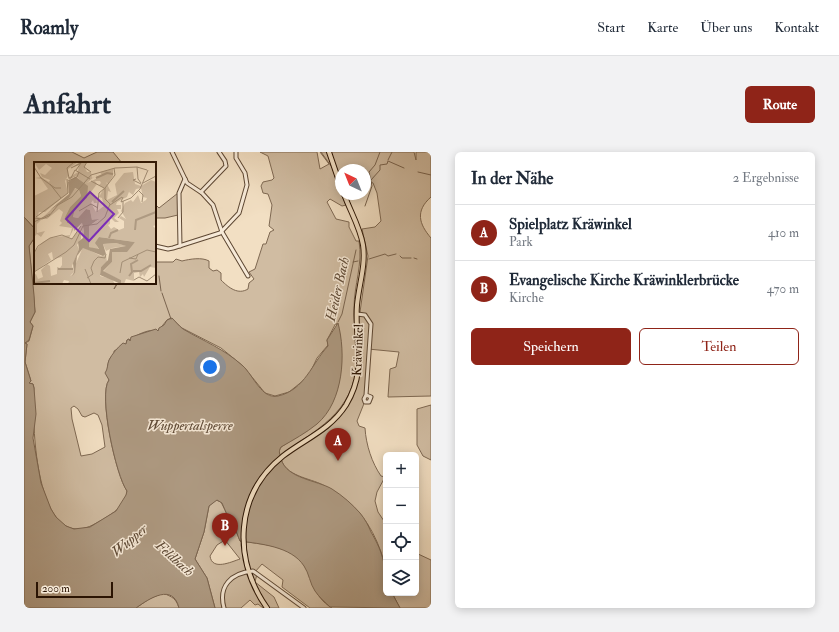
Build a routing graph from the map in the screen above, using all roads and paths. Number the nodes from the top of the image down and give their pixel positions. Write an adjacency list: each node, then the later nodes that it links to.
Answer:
1 (172, 152): 6 (street)
2 (219, 152): 7 (street)
3 (236, 152): 9 (street)
4 (329, 152): 5 (main road)
5 (335, 170)
6 (185, 179): 7 (street); 11 (street)
7 (201, 192): 9 (street)
8 (346, 200): 13 (main road)
9 (222, 230): 11 (street); 12 (street)
10 (156, 246): 11 (street)
11 (180, 246)
12 (248, 276)
13 (357, 314): 14 (street, Kräwinkel); 15 (main road)
14 (366, 396)
15 (248, 571): 16 (street); 17 (main road); 18 (street)
16 (224, 608)
17 (267, 608)
18 (304, 608)

